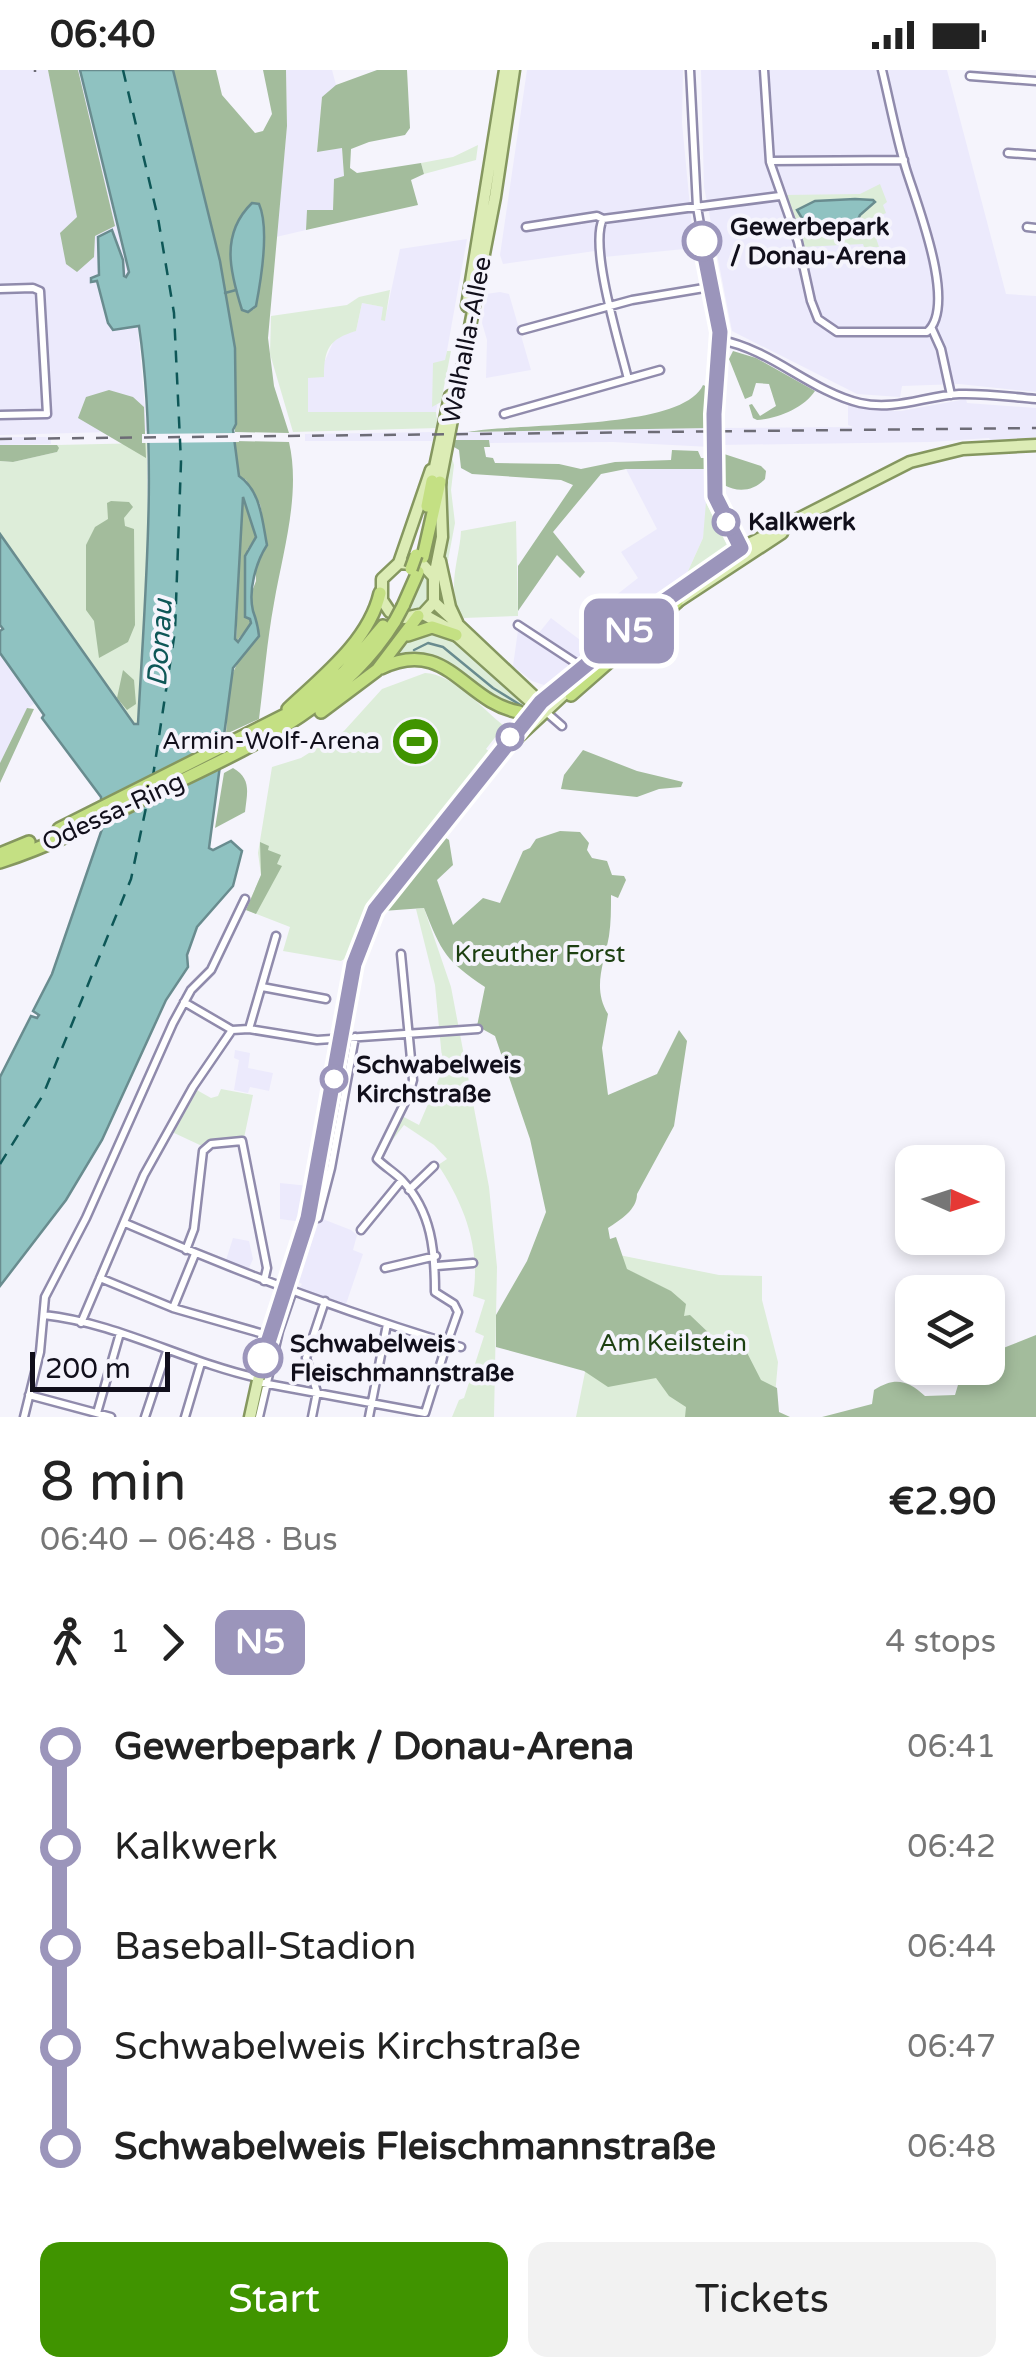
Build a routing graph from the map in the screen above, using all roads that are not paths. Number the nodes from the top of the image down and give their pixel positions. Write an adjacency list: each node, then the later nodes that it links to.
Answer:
1 (504, 70): 29 (main road, Walhalla-Allee)
2 (514, 70): 30 (main road, Walhalla-Allee)
3 (690, 70): 13 (street)
4 (764, 70): 11 (street)
5 (882, 70): 10 (street)
6 (970, 76): 7 (street)
7 (1036, 81)
8 (1008, 153): 9 (street)
9 (1036, 155)
10 (904, 160): 11 (street); 19 (street)
11 (770, 161): 12 (street)
12 (780, 196): 13 (street); 19 (street)
13 (697, 206): 14 (street); 16 (street)
14 (603, 219): 15 (street); 18 (street)
15 (526, 227)
16 (711, 287): 18 (street); 21 (street)
17 (0, 288): 27 (street)
18 (610, 306): 20 (street); 23 (street)
19 (932, 329): 24 (street)
20 (522, 330)
21 (720, 340): 24 (street); 31 (street)
22 (660, 370): 23 (street)
23 (628, 379): 26 (street)
24 (952, 395): 25 (street)
25 (1036, 399)
26 (504, 414)
27 (0, 415)
28 (1036, 445): 31 (main road)
29 (438, 456): 30 (main road, Walhalla-Allee); 33 (main road)
30 (436, 481): 32 (main road); 33 (highway, Walhalla-Allee, bridge)
31 (743, 552): 35 (main road)
32 (439, 555): 34 (main road); 42 (main road)
33 (410, 568): 34 (main road); 36 (main road); 39 (highway, Walhalla-Allee)
34 (434, 578): 37 (main road)
35 (701, 580): 38 (main road); 44 (main road)
36 (380, 593): 40 (main road); 49 (highway)
37 (434, 602): 40 (main road); 42 (main road)
38 (677, 602): 46 (highway); 47 (main road)
39 (400, 605): 49 (highway, Odessa-Ring, bridge)
40 (421, 615): 42 (main road); 43 (highway)
41 (518, 626): 44 (street)
42 (460, 633): 43 (highway); 47 (main road)
43 (404, 637): 45 (highway)
44 (582, 667): 47 (main road)
45 (377, 670): 48 (highway); 49 (highway)
46 (571, 695)
47 (540, 707): 50 (street); 64 (main road)
48 (519, 712)
49 (282, 725): 51 (highway, Odessa-Ring); 52 (highway, Odessa-Ring)
50 (562, 726)
51 (0, 854)
52 (0, 862)
53 (245, 900): 58 (street)
54 (276, 936): 56 (street)
55 (401, 954): 62 (street)
56 (262, 986): 57 (street); 59 (street)
57 (326, 1000)
58 (184, 1002): 61 (street); 82 (street)
59 (249, 1029): 61 (street); 64 (street)
60 (478, 1029): 62 (street)
61 (232, 1030): 69 (street)
62 (409, 1032): 63 (street); 66 (street)
63 (355, 1037): 64 (street); 68 (street)
64 (341, 1038): 79 (main road)
65 (434, 1166): 67 (street)
66 (402, 1180): 67 (street); 70 (street)
67 (409, 1190): 73 (street)
68 (318, 1218)
69 (125, 1223): 71 (street); 77 (street)
70 (361, 1230)
71 (186, 1250): 72 (street); 78 (street)
72 (195, 1254): 78 (street); 81 (street)
73 (436, 1256): 75 (street); 76 (street)
74 (472, 1263): 75 (street)
75 (437, 1266): 87 (street)
76 (385, 1268)
77 (100, 1278): 81 (street); 83 (street)
78 (264, 1281): 79 (street)
79 (288, 1288): 80 (street); 86 (main road); 91 (street)
80 (325, 1301): 84 (street); 92 (street)
81 (173, 1308): 86 (street)
82 (44, 1315): 83 (street); 93 (street)
83 (81, 1322): 85 (street)
84 (387, 1324): 87 (street); 94 (street)
85 (120, 1333): 89 (street); 95 (street)
86 (268, 1335): 91 (main road)
87 (447, 1343): 88 (street); 96 (street)
88 (461, 1346)
89 (168, 1351): 90 (street); 99 (street)
90 (201, 1363): 91 (street); 100 (street)
91 (261, 1381): 92 (street); 101 (main road); 102 (street)
92 (317, 1392): 94 (street); 103 (street)
93 (29, 1396): 95 (street); 97 (street)
94 (372, 1402): 96 (street); 104 (street)
95 (97, 1413): 98 (street)
96 (424, 1415)
97 (24, 1417)
98 (111, 1417)
99 (145, 1417)
100 (185, 1417)
101 (250, 1417)
102 (259, 1417)
103 (312, 1417)
104 (370, 1417)

